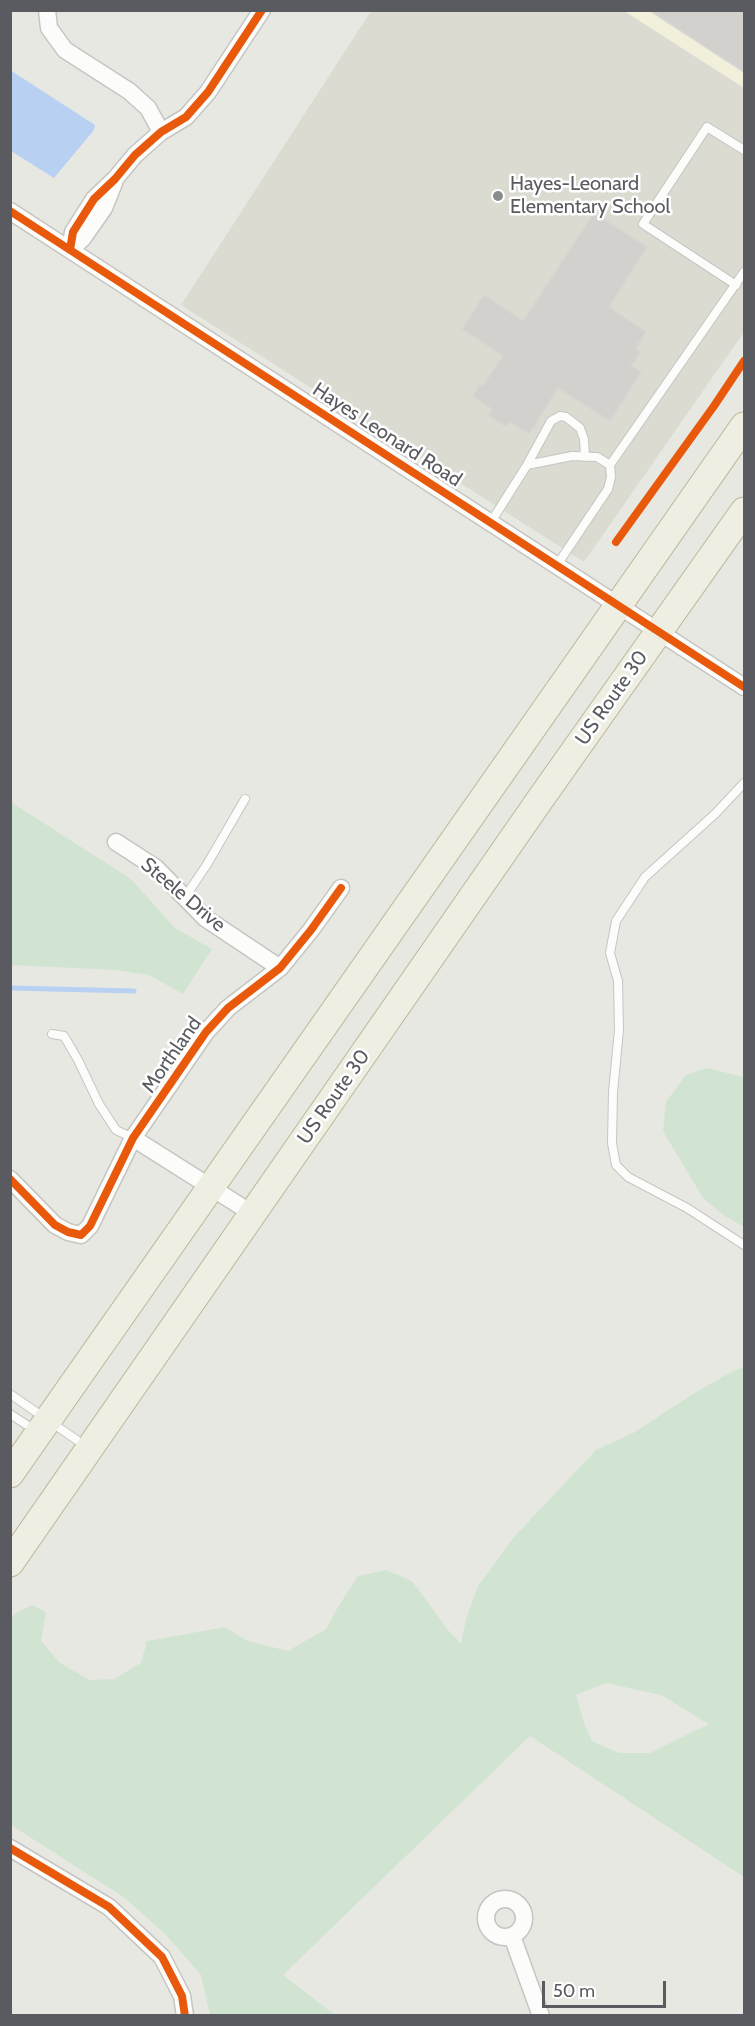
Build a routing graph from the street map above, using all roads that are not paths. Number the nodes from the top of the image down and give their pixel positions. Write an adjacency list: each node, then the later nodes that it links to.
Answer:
1 (47, 10): 3 (street)
2 (262, 10): 3 (street)
3 (161, 132): 6 (street)
4 (744, 150): 8 (lane)
5 (10, 211): 6 (street, Hayes Leonard Road)
6 (70, 250): 14 (street, Hayes Leonard Road)
7 (744, 272): 8 (lane)
8 (736, 285): 12 (lane)
9 (744, 426): 16 (highway)
10 (585, 457): 11 (lane); 11 (lane); 12 (lane)
11 (527, 465): 14 (lane)
12 (610, 465): 15 (lane)
13 (744, 512): 17 (highway, US Route 30)
14 (491, 522): 15 (street, Hayes Leonard Road)
15 (557, 565): 16 (street, Hayes Leonard Road)
16 (619, 606): 17 (street, Hayes Leonard Road); 28 (highway)
17 (659, 631): 18 (street, Hayes Leonard Road); 29 (highway, US Route 30)
18 (744, 687)
19 (744, 783): 30 (lane)
20 (244, 800): 23 (lane)
21 (116, 843): 23 (street, Steele Drive)
22 (341, 888): 24 (street, Morthland)
23 (184, 898): 24 (street, Steele Drive)
24 (280, 968): 26 (street, Morthland)
25 (52, 1034): 26 (lane)
26 (133, 1138): 27 (street, Morthland); 28 (street)
27 (10, 1179)
28 (212, 1187): 29 (street); 33 (highway)
29 (253, 1214): 34 (highway, US Route 30)
30 (744, 1245)
31 (10, 1394): 33 (lane)
32 (10, 1414): 33 (lane)
33 (44, 1427): 34 (lane); 35 (highway)
34 (90, 1449): 36 (highway, US Route 30)
35 (10, 1474)
36 (10, 1563)
37 (10, 1848): 39 (street)
38 (512, 1936): 40 (street)
39 (185, 2016)
40 (541, 2016)

